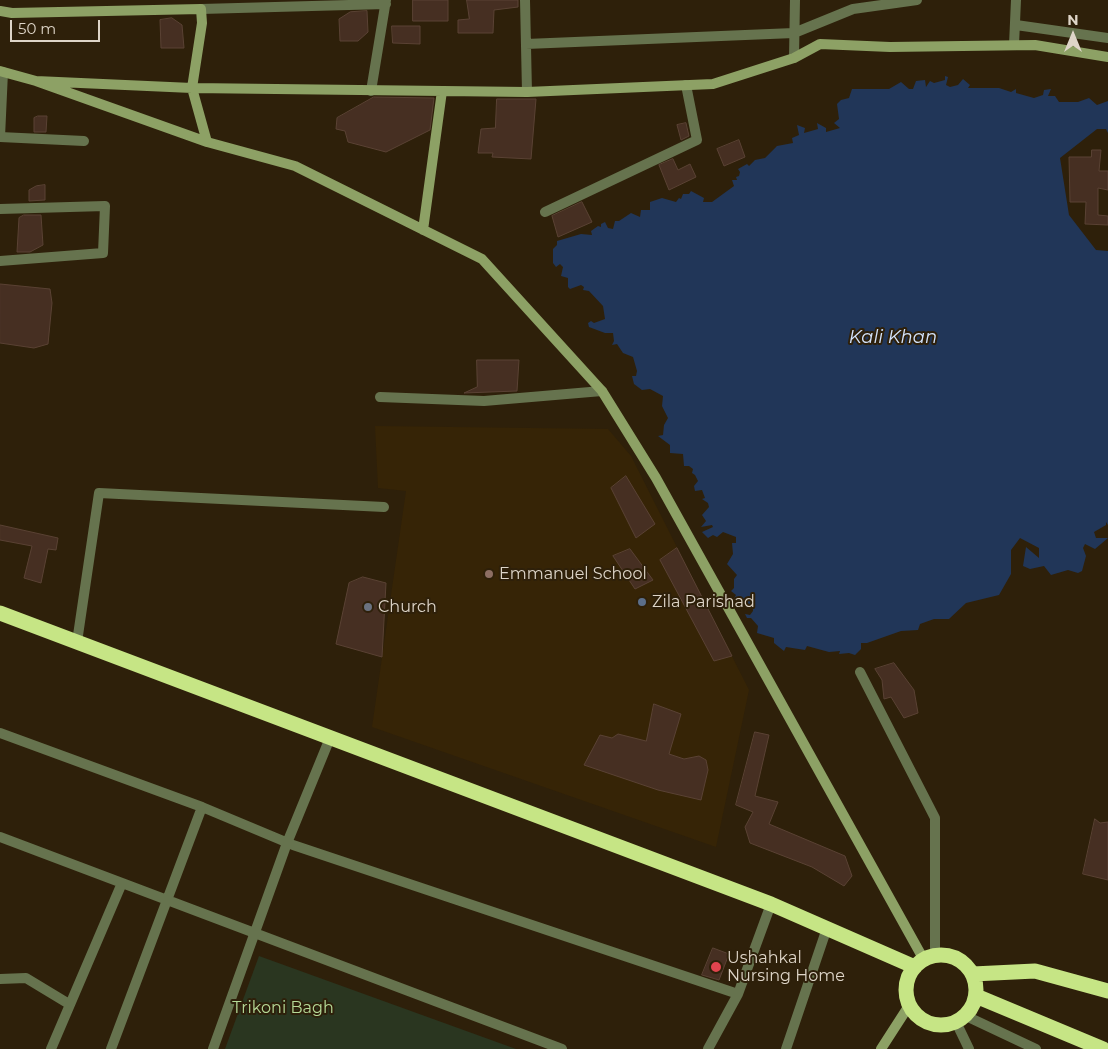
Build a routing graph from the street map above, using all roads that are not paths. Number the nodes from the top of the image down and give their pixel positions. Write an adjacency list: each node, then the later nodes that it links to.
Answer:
1 (525, 0): 12 (street)
2 (795, 0): 10 (street)
3 (917, 0): 10 (street)
4 (1016, 0): 9 (street)
5 (386, 2): 6 (street); 20 (street)
6 (300, 3): 7 (street)
7 (201, 4): 8 (main road); 19 (main road)
8 (0, 11)
9 (1016, 25): 11 (street); 13 (street)
10 (794, 33): 12 (street); 15 (street)
11 (1108, 38)
12 (526, 44): 22 (street)
13 (1014, 45): 14 (main road); 15 (main road)
14 (1108, 57)
15 (794, 58): 18 (main road)
16 (2, 72): 17 (main road); 23 (street)
17 (36, 81): 19 (main road); 25 (main road)
18 (686, 85): 22 (main road); 27 (street)
19 (192, 88): 20 (main road); 25 (main road)
20 (371, 91): 21 (main road)
21 (442, 91): 22 (main road); 28 (main road)
22 (527, 92)
23 (0, 137): 24 (street)
24 (84, 141)
25 (207, 142): 28 (main road)
26 (0, 209): 29 (street)
27 (545, 212)
28 (423, 230): 30 (main road)
29 (0, 261)
30 (602, 391): 31 (street); 46 (main road)
31 (380, 397)
32 (384, 507): 34 (street)
33 (0, 613): 34 (highway)
34 (77, 642): 37 (highway)
35 (860, 672): 46 (street)
36 (0, 733): 38 (street)
37 (330, 738): 40 (street); 43 (highway)
38 (202, 808): 40 (street); 42 (street)
39 (0, 837): 41 (street)
40 (287, 843): 45 (street); 50 (street)
41 (122, 883): 42 (street); 52 (street)
42 (166, 902): 45 (street); 56 (street)
43 (771, 904): 44 (highway); 50 (street)
44 (827, 928): 46 (highway); 60 (street)
45 (255, 935): 57 (street); 58 (street)
46 (925, 961): 47 (highway); 53 (highway)
47 (973, 974): 49 (highway); 51 (highway)
48 (0, 979): 52 (street)
49 (1108, 991)
50 (738, 994): 59 (street)
51 (976, 996): 54 (highway); 64 (highway)
52 (69, 1004): 55 (street)
53 (910, 1004): 54 (highway); 61 (main road)
54 (961, 1019): 62 (street); 63 (street)
55 (51, 1049)
56 (110, 1049)
57 (213, 1049)
58 (562, 1049)
59 (708, 1049)
60 (786, 1049)
61 (881, 1049)
62 (969, 1049)
63 (1036, 1049)
64 (1103, 1049)

